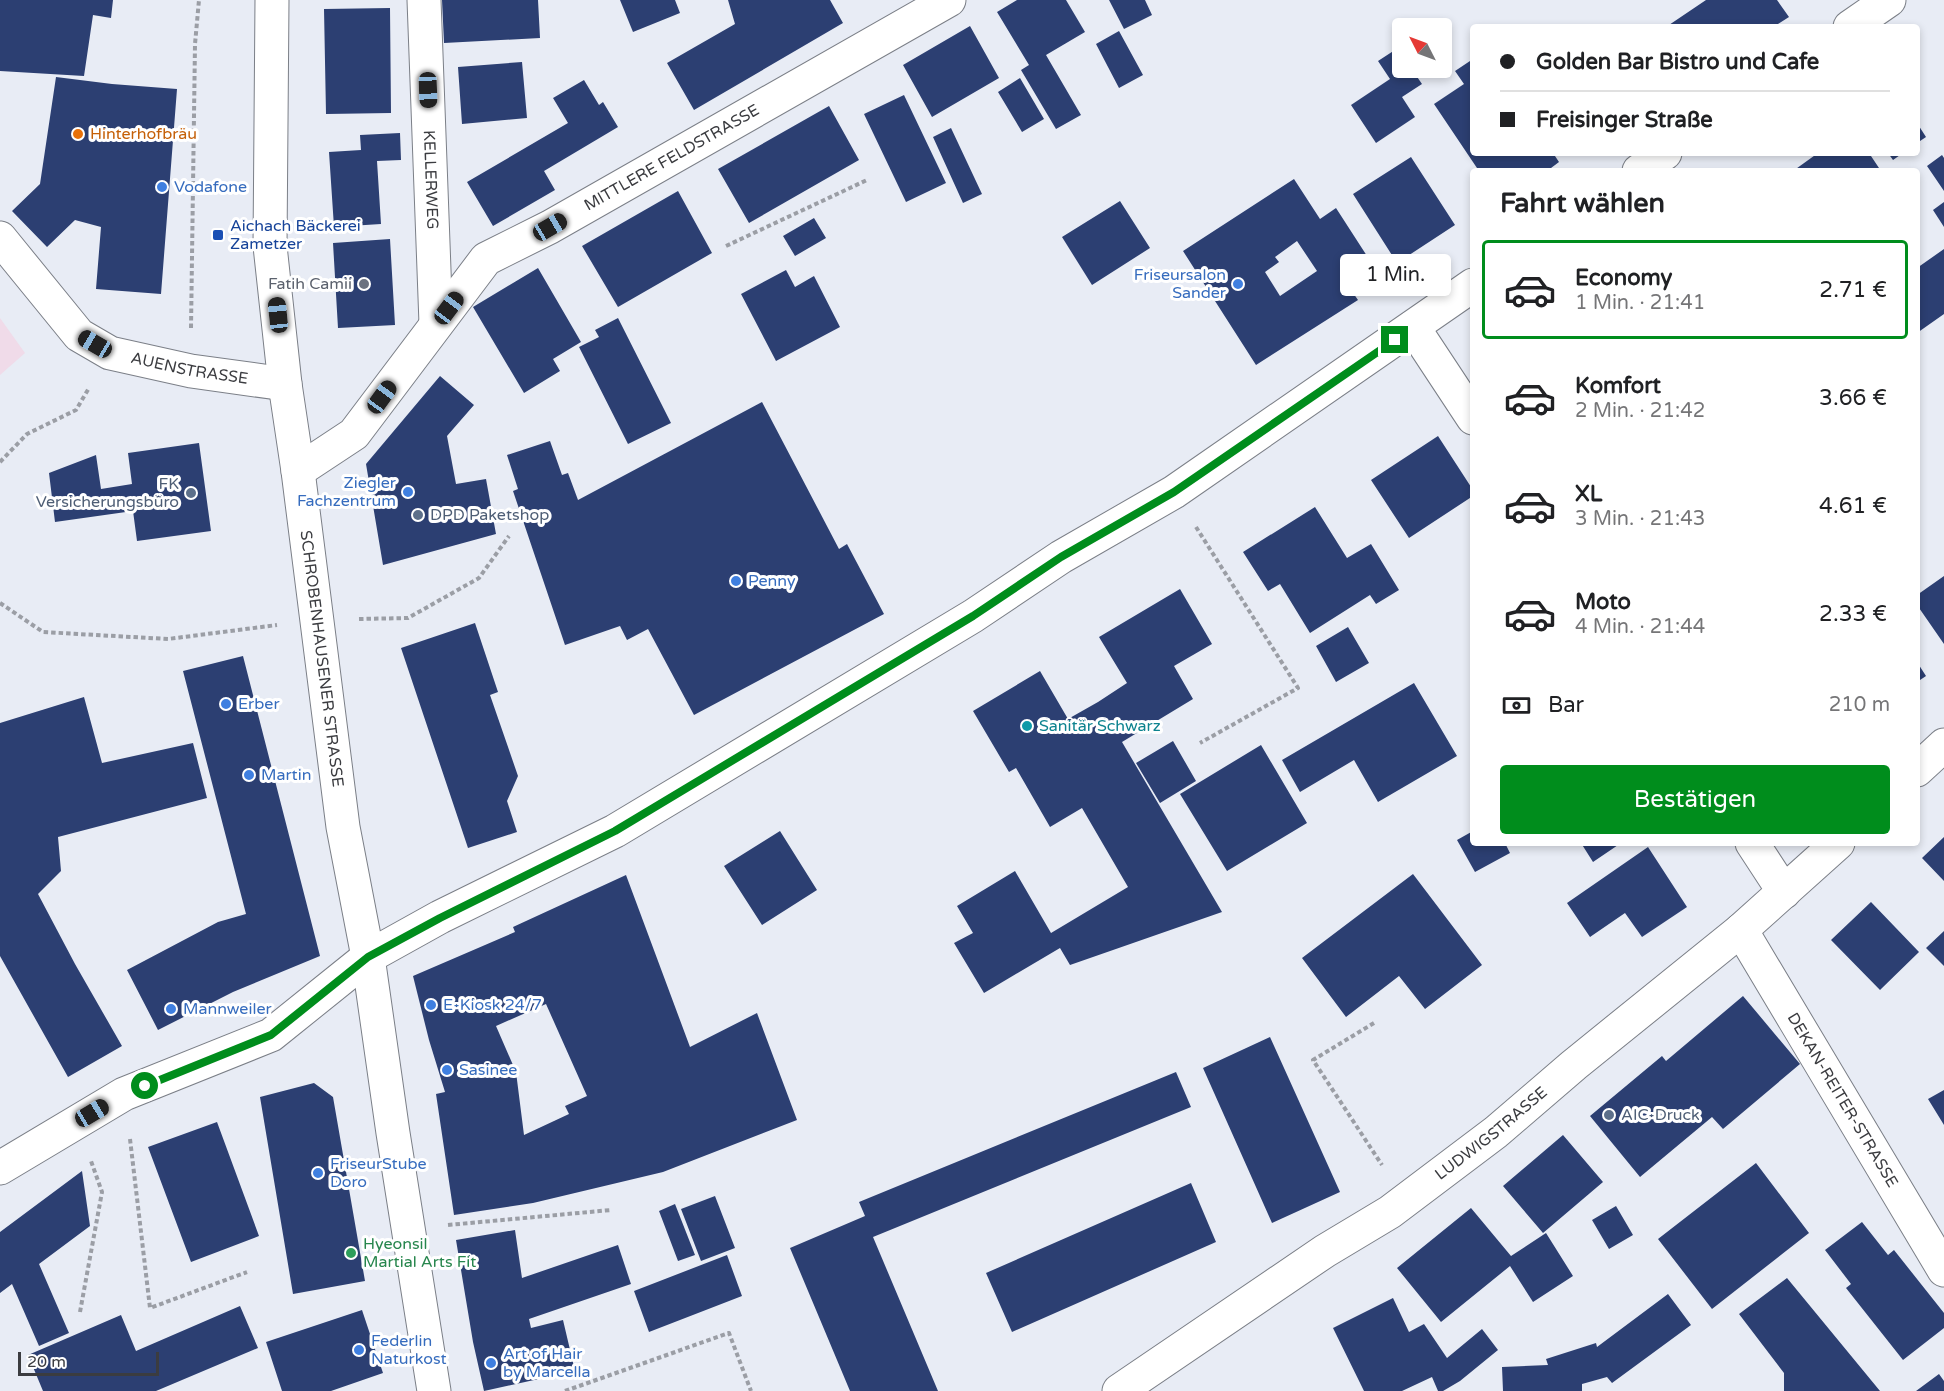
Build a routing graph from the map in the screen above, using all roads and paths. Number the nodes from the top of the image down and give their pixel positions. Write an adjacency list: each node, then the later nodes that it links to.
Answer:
1 (199, 0): 16 (path)
2 (272, 0): 17 (main road, SCHROBENHAUSENER STRASSE)
3 (424, 0): 13 (main road, KELLERWEG)
4 (950, 0): 13 (main road, MITTLERE FELDSTRASSE)
5 (1889, 0): 6 (main road)
6 (1854, 24)
7 (1661, 156): 8 (main road)
8 (1643, 168)
9 (867, 180): 11 (path)
10 (0, 238): 15 (main road, AUENSTRASSE)
11 (726, 246)
12 (1470, 287): 14 (main road)
13 (436, 324): 20 (main road, MITTLERE FELDSTRASSE)
14 (1413, 327): 18 (main road); 21 (main road)
15 (110, 353): 16 (main road, AUENSTRASSE); 19 (path)
16 (191, 371): 17 (main road, AUENSTRASSE)
17 (285, 384): 20 (main road, SCHROBENHAUSENER STRASSE)
18 (1470, 413)
19 (0, 462)
20 (298, 471): 24 (main road, SCHROBENHAUSENER STRASSE)
21 (1174, 492): 25 (path); 32 (main road)
22 (509, 536): 24 (path)
23 (0, 603): 24 (path)
24 (317, 620): 32 (main road, SCHROBENHAUSENER STRASSE)
25 (1200, 742)
26 (1944, 745): 27 (main road)
27 (1920, 767)
28 (1754, 846): 30 (main road)
29 (1835, 846): 30 (main road, LUDWIGSTRASSE)
30 (1784, 892): 31 (main road, LUDWIGSTRASSE)
31 (1741, 930): 37 (main road, LUDWIGSTRASSE); 40 (main road, DEKAN-REITER-STRASSE)
32 (368, 957): 34 (main road); 39 (main road, SCHROBENHAUSENER STRASSE)
33 (1374, 1023): 37 (path)
34 (124, 1094): 35 (main road); 41 (path)
35 (76, 1123): 36 (main road); 42 (path)
36 (0, 1168)
37 (1404, 1200): 46 (main road, LUDWIGSTRASSE)
38 (610, 1210): 39 (path)
39 (409, 1228): 43 (main road, SCHROBENHAUSENER STRASSE)
40 (1944, 1270)
41 (247, 1272)
42 (80, 1312)
43 (434, 1391)
44 (565, 1391): 45 (path)
45 (751, 1391)
46 (1119, 1391)

